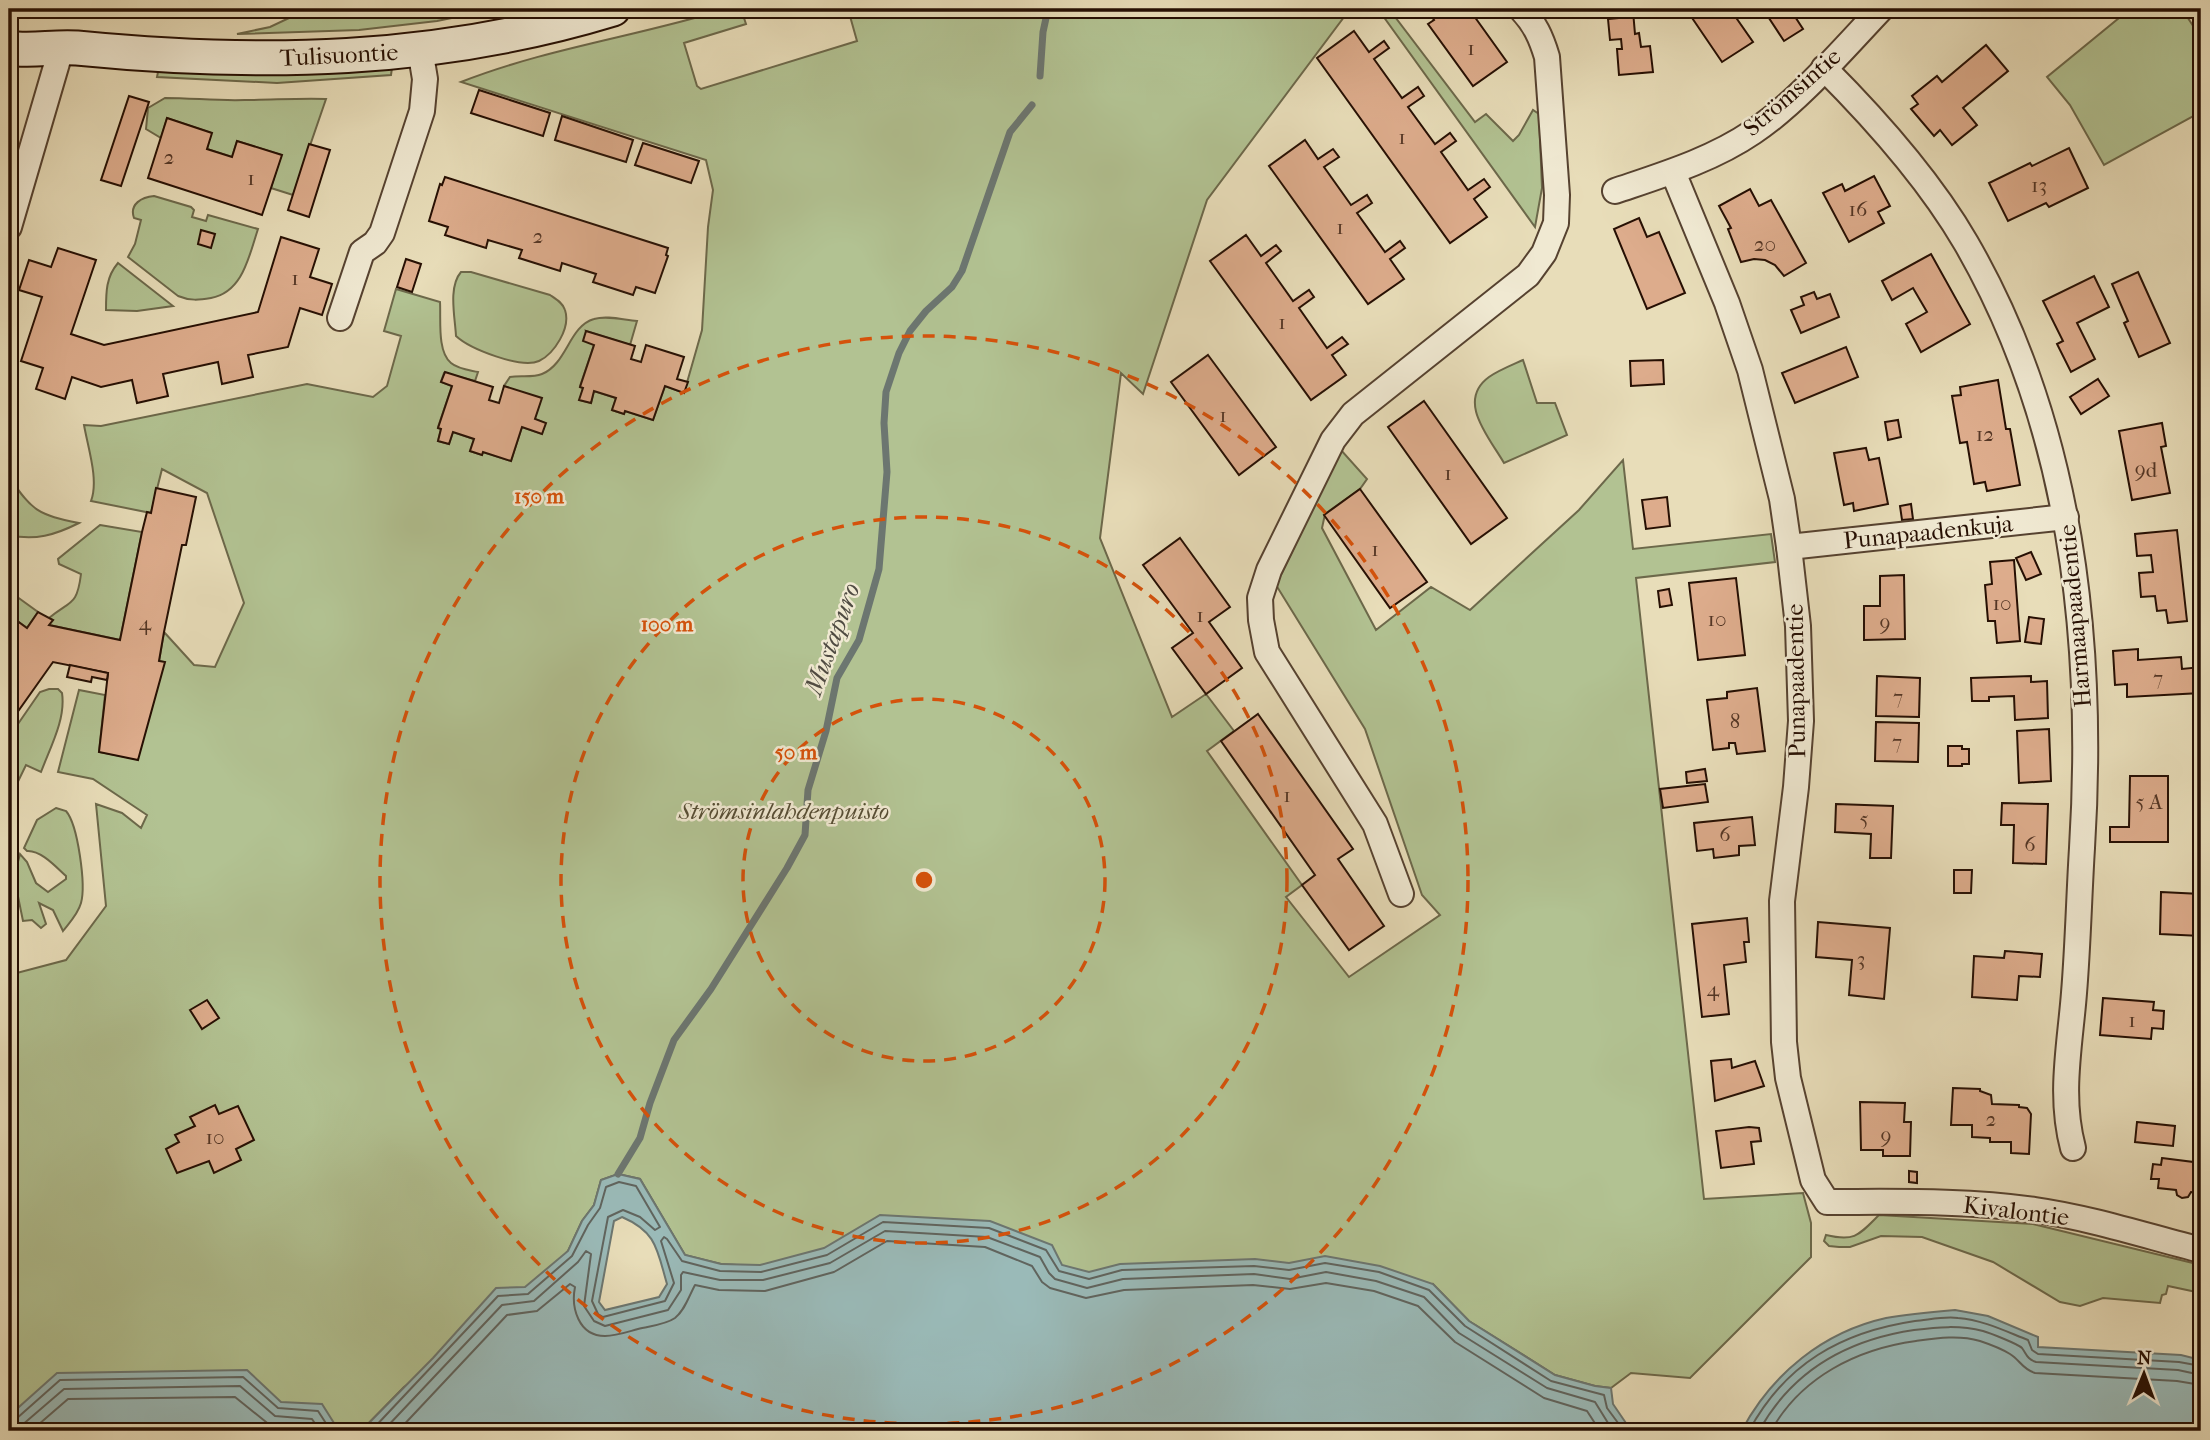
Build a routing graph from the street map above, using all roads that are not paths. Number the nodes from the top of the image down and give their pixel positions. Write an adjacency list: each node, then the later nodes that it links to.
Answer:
1 (613, 9): 7 (main road, Tulisuontie)
2 (1521, 9): 15 (street)
3 (1881, 9): 8 (street, Strömsintie)
4 (9, 31): 5 (main road, Tulisuontie)
5 (62, 46): 6 (main road, Tulisuontie); 7 (main road, Tulisuontie); 11 (street)
6 (9, 48)
7 (420, 49): 12 (street)
8 (1824, 68): 9 (street, Strömsintie); 13 (street, Harmaapaadentie)
9 (1673, 172): 10 (street, Strömsintie); 14 (street, Punapaadentie)
10 (1615, 191)
11 (9, 227)
12 (340, 318)
13 (2066, 517): 14 (street, Punapaadenkuja); 16 (street, Harmaapaadentie)
14 (1789, 547): 17 (street, Punapaadentie)
15 (1401, 894)
16 (2073, 1148)
17 (1827, 1202): 18 (street, Kivalontie)
18 (2201, 1250)

